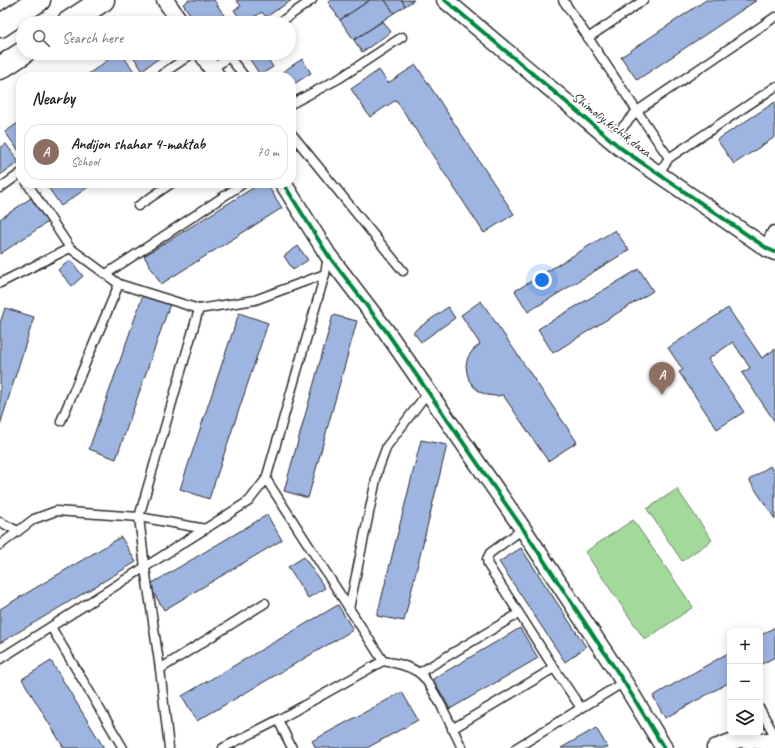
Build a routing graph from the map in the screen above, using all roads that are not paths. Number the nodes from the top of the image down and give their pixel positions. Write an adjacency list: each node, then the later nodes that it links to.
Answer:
1 (39, 0): 12 (main road)
2 (103, 0): 8 (main road)
3 (165, 0): 9 (street)
4 (312, 0): 10 (lane)
5 (445, 0): 29 (street, Shimoliy kichik daxa)
6 (563, 0): 14 (lane)
7 (644, 0): 14 (lane)
8 (79, 16)
9 (176, 16)
10 (289, 16)
11 (775, 17): 27 (lane)
12 (0, 26)
13 (402, 37): 26 (lane)
14 (588, 38): 27 (lane)
15 (16, 58): 20 (main road)
16 (183, 60): 21 (lane)
17 (207, 60): 22 (street)
18 (227, 60): 23 (lane)
19 (235, 60): 24 (lane)
20 (0, 68)
21 (165, 72)
22 (214, 72)
23 (216, 72)
24 (242, 72)
25 (775, 86): 30 (lane)
26 (296, 101)
27 (637, 111): 29 (lane); 30 (lane)
28 (296, 139): 43 (lane)
29 (611, 140): 31 (street, Shimoliy kichik daxa)
30 (668, 158): 31 (lane)
31 (658, 174): 41 (street, Shimoliy kichik daxa)
32 (16, 177): 33 (lane)
33 (0, 188)
34 (30, 188): 40 (lane)
35 (165, 188): 38 (lane)
36 (236, 188): 44 (lane)
37 (286, 188): 42 (street)
38 (138, 206)
39 (775, 234): 41 (street)
40 (70, 248): 44 (lane); 46 (lane)
41 (771, 251)
42 (328, 255): 45 (lane); 49 (street)
43 (403, 271)
44 (106, 274): 47 (lane)
45 (325, 274): 48 (lane); 51 (lane)
46 (0, 283)
47 (119, 284): 48 (lane); 50 (lane)
48 (199, 309): 52 (lane)
49 (428, 392): 55 (street); 60 (lane)
50 (61, 421)
51 (266, 479): 54 (lane); 60 (lane)
52 (139, 517): 54 (lane); 56 (lane); 58 (lane)
53 (0, 522): 56 (lane)
54 (206, 529): 58 (lane)
55 (523, 529): 61 (lane); 68 (street)
56 (18, 532): 57 (lane)
57 (0, 545)
58 (145, 568): 62 (lane); 66 (lane)
59 (265, 603): 66 (lane)
60 (349, 609): 64 (lane)
61 (518, 614): 65 (lane); 67 (lane)
62 (51, 627): 63 (lane); 75 (lane)
63 (0, 659)
64 (382, 661): 67 (lane); 71 (lane)
65 (554, 668): 69 (lane); 72 (lane)
66 (160, 669): 76 (lane)
67 (420, 673): 72 (lane)
68 (624, 682): 69 (lane); 81 (street)
69 (581, 708): 80 (lane)
70 (763, 714): 73 (lane)
71 (278, 720): 77 (lane); 78 (lane)
72 (452, 729): 79 (lane)
73 (775, 736)
74 (775, 742): 82 (street)
75 (123, 748)
76 (170, 748)
77 (223, 748)
78 (292, 748)
79 (462, 748)
80 (516, 748)
81 (664, 748)
82 (715, 748)

